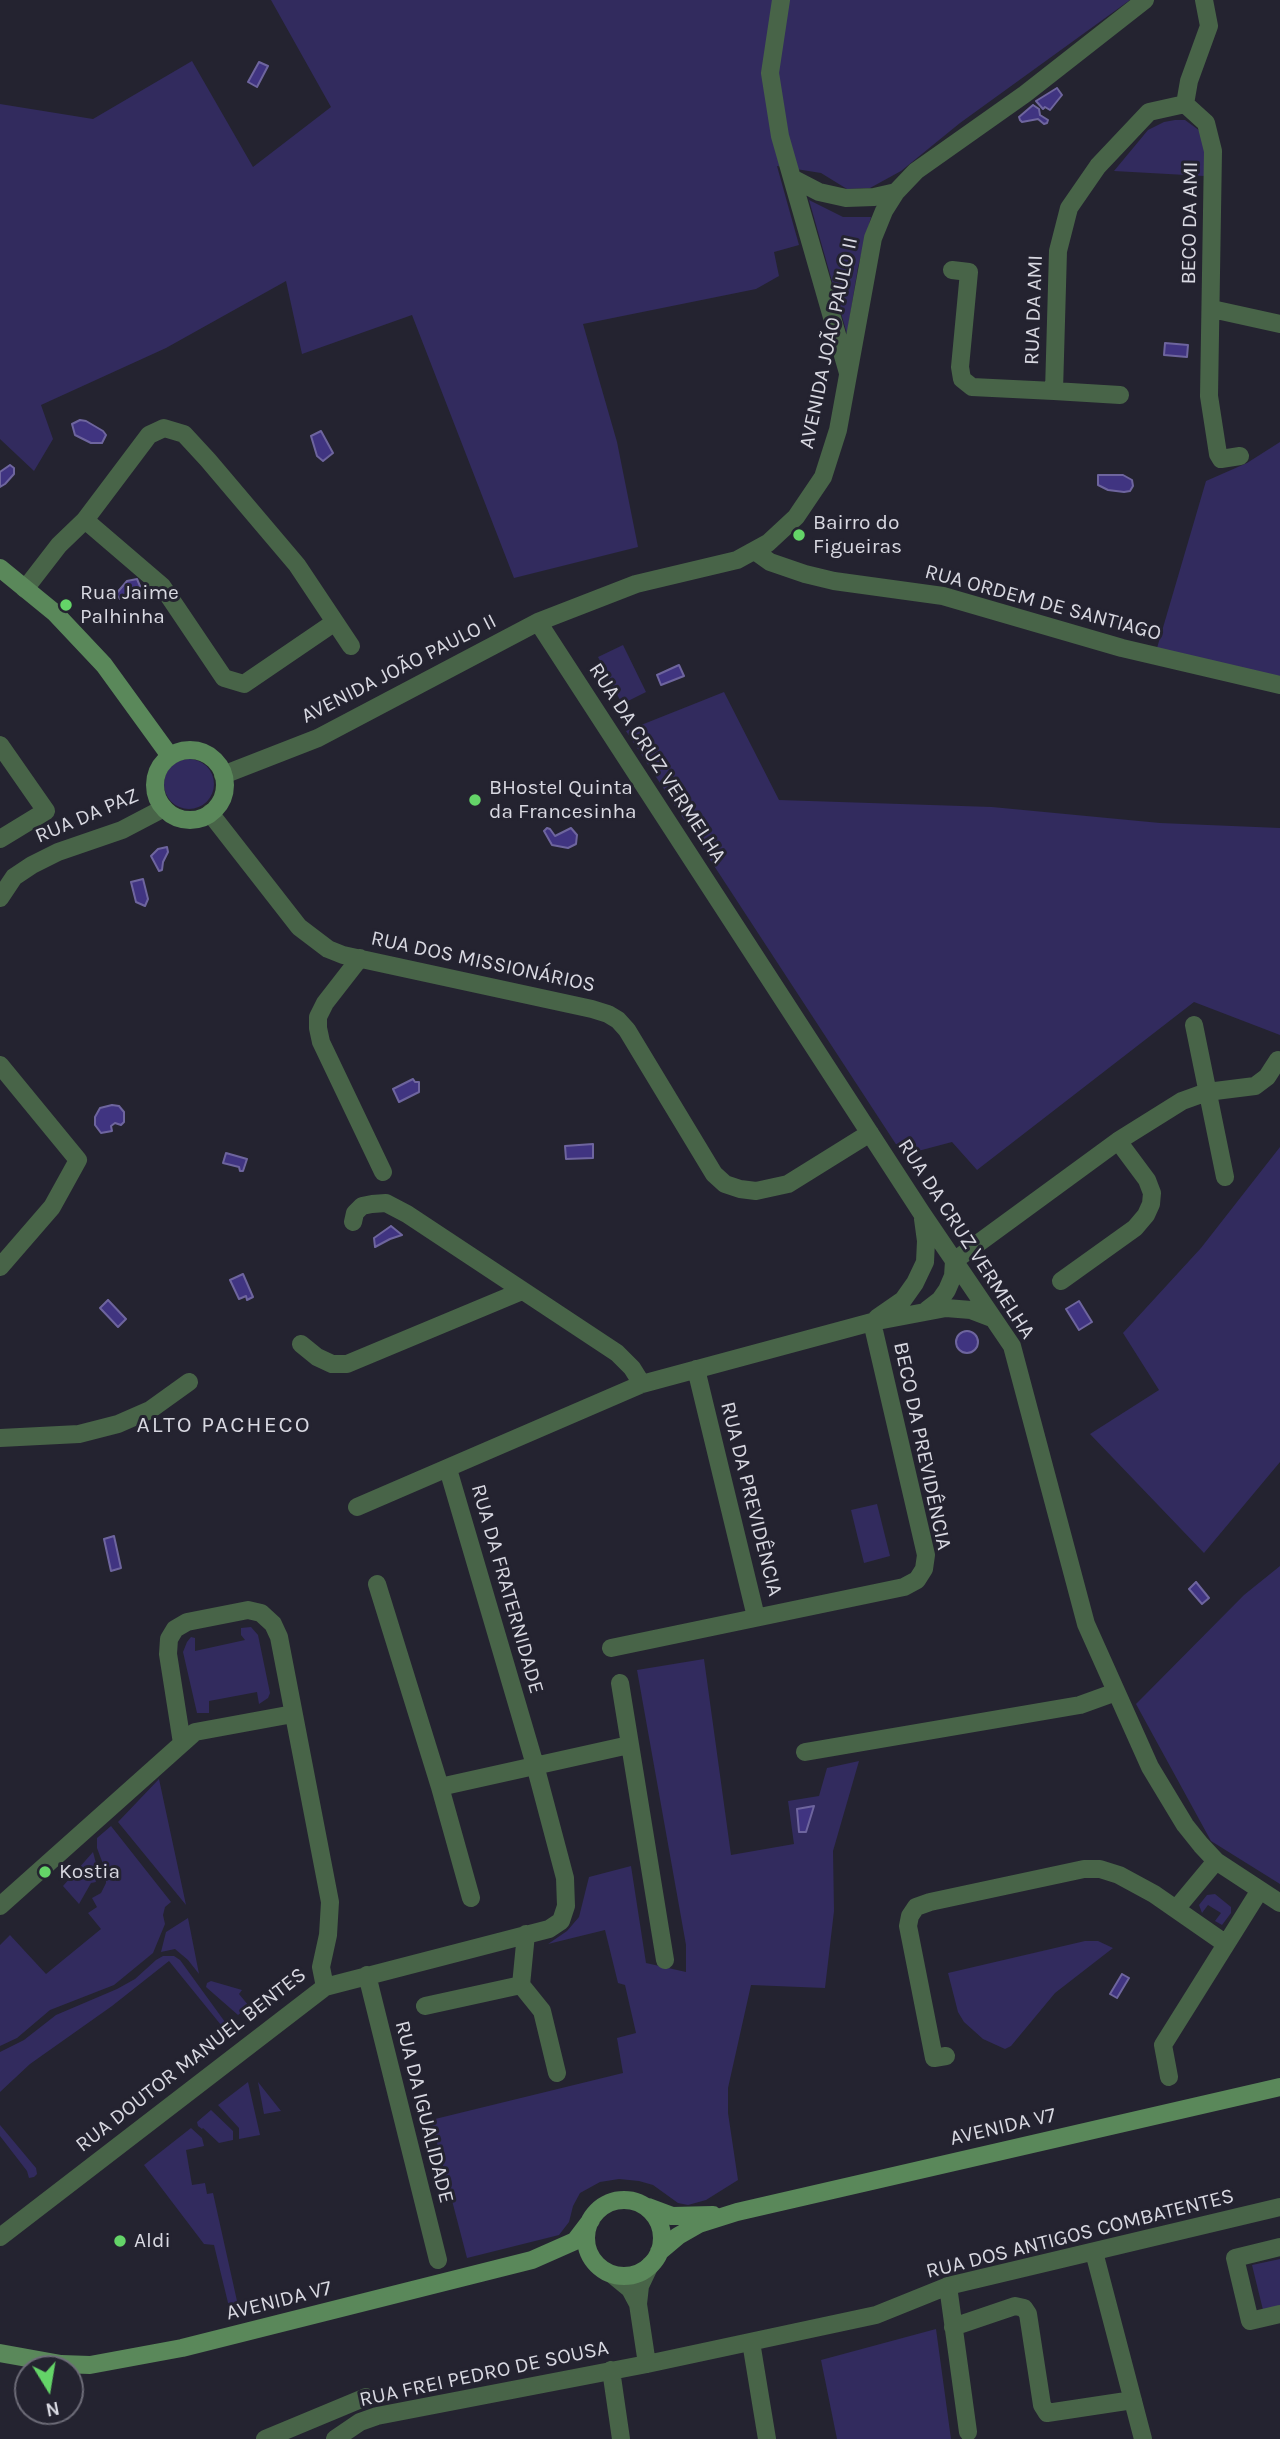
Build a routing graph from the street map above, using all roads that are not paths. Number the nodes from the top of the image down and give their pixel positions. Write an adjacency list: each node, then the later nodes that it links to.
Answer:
1 (781, 0): 5 (street)
2 (1145, 0): 6 (street, AVENIDA JOÃO PAULO II)
3 (1205, 0): 4 (street)
4 (1185, 104): 8 (street, BECO DA AMI); 11 (street, RUA DA AMI)
5 (792, 178): 6 (street); 10 (street)
6 (896, 192): 10 (street, AVENIDA JOÃO PAULO II)
7 (952, 270): 11 (street, RUA DA AMI)
8 (1212, 309): 9 (street, BECO DA AMI); 13 (street, BECO DA AMI)
9 (1280, 324)
10 (849, 376): 15 (street, AVENIDA JOÃO PAULO II)
11 (1054, 391): 12 (street, RUA DA AMI)
12 (1120, 395)
13 (1240, 457)
14 (85, 520): 17 (street); 18 (street); 18 (street)
15 (756, 552): 19 (street, AVENIDA JOÃO PAULO II); 21 (street, RUA ORDEM DE SANTIAGO)
16 (0, 568): 17 (street)
17 (25, 589): 23 (street)
18 (335, 622): 20 (street)
19 (538, 622): 24 (street, AVENIDA JOÃO PAULO II); 34 (street, RUA DA CRUZ VERMELHA)
20 (351, 646)
21 (1280, 685)
22 (0, 745): 27 (street)
23 (170, 757): 24 (street); 25 (street)
24 (223, 775): 26 (street)
25 (164, 808): 26 (street); 28 (street, RUA DA PAZ)
26 (210, 813): 29 (street, RUA DOS MISSIONÁRIOS)
27 (0, 839)
28 (0, 897)
29 (359, 958): 34 (street, RUA DOS MISSIONÁRIOS); 36 (street)
30 (1194, 1025): 33 (street)
31 (1278, 1060): 33 (street)
32 (0, 1065): 40 (street)
33 (1207, 1092): 35 (street); 37 (street)
34 (870, 1133): 38 (street, RUA DA CRUZ VERMELHA)
35 (1118, 1141): 41 (street); 42 (street)
36 (383, 1171)
37 (1225, 1177)
38 (922, 1212): 41 (street, RUA DA CRUZ VERMELHA); 43 (street)
39 (354, 1222): 44 (street)
40 (0, 1267)
41 (958, 1271): 43 (street); 45 (street); 46 (street, RUA DA CRUZ VERMELHA)
42 (1060, 1281)
43 (915, 1283): 47 (street)
44 (522, 1291): 48 (street); 51 (street)
45 (924, 1312): 46 (street, RUA DA FRATERNIDADE); 47 (street, RUA DA FRATERNIDADE)
46 (992, 1318): 59 (street, RUA DA CRUZ VERMELHA)
47 (872, 1322): 49 (street, RUA DA FRATERNIDADE); 56 (street, BECO DA PREVIDÊNCIA)
48 (301, 1344)
49 (696, 1370): 51 (street, RUA DA FRATERNIDADE); 56 (street, RUA DA PREVIDÊNCIA)
50 (189, 1382): 52 (street)
51 (642, 1384): 53 (street, RUA DA FRATERNIDADE)
52 (0, 1438)
53 (448, 1469): 54 (street); 64 (street, RUA DA FRATERNIDADE)
54 (357, 1507)
55 (377, 1584): 65 (street)
56 (756, 1618): 57 (street, RUA DA PREVIDÊNCIA)
57 (611, 1648)
58 (620, 1683): 62 (street)
59 (1116, 1692): 63 (street); 66 (street, RUA DA CRUZ VERMELHA)
60 (293, 1714): 61 (street); 61 (street, RUA DOUTOR MANUEL BENTES); 77 (street, RUA DOUTOR MANUEL BENTES)
61 (182, 1743): 70 (street)
62 (629, 1745): 64 (street); 74 (street)
63 (805, 1752)
64 (536, 1765): 65 (street); 72 (street, RUA DA FRATERNIDADE)
65 (440, 1787): 68 (street)
66 (1216, 1861): 67 (street, RUA DA CRUZ VERMELHA); 71 (street)
67 (1261, 1890): 69 (street, RUA DA CRUZ VERMELHA); 73 (street)
68 (471, 1898)
69 (1280, 1903)
70 (0, 1906)
71 (1176, 1909): 73 (street); 79 (street)
72 (526, 1934): 75 (street, RUA DA FRATERNIDADE); 76 (street)
73 (1226, 1944): 81 (street)
74 (665, 1960)
75 (367, 1975): 77 (street, RUA DA FRATERNIDADE); 91 (street, RUA DA IGUALIDADE)
76 (522, 1985): 78 (street); 80 (street)
77 (325, 1987): 87 (street, RUA DOUTOR MANUEL BENTES)
78 (425, 2006)
79 (946, 2056)
80 (557, 2073)
81 (1169, 2077)
82 (1280, 2088): 85 (street, AVENIDA V7)
83 (634, 2202): 85 (street, AVENIDA V7); 86 (street); 90 (street)
84 (1280, 2207): 89 (street, RUA DOS ANTIGOS COMBATENTES)
85 (737, 2212): 90 (street, AVENIDA V7)
86 (591, 2220): 92 (street, AVENIDA V7); 93 (street)
87 (0, 2237)
88 (1280, 2247): 96 (street)
89 (1094, 2252): 94 (street, RUA DOS ANTIGOS COMBATENTES); 105 (street)
90 (655, 2259): 93 (street); 95 (street)
91 (438, 2260)
92 (532, 2260): 93 (street, AVENIDA V7); 102 (street, AVENIDA V7)
93 (606, 2271): 95 (street)
94 (948, 2286): 97 (street); 98 (street, RUA DOS ANTIGOS COMBATENTES)
95 (638, 2304): 101 (street)
96 (1280, 2314)
97 (953, 2328): 105 (street); 106 (street)
98 (751, 2342): 101 (street, RUA DOS ANTIGOS COMBATENTES); 110 (street)
99 (0, 2346): 100 (street, AVENIDA V7)
100 (21, 2355)
101 (647, 2364): 103 (street, RUA FREI PEDRO DE SOUSA)
102 (84, 2365)
103 (611, 2370): 108 (street, RUA FREI PEDRO DE SOUSA); 109 (street)
104 (366, 2397): 107 (street)
105 (1133, 2400): 111 (street)
106 (968, 2432)
107 (265, 2439)
108 (335, 2439)
109 (621, 2439)
110 (767, 2439)
111 (1143, 2439)

